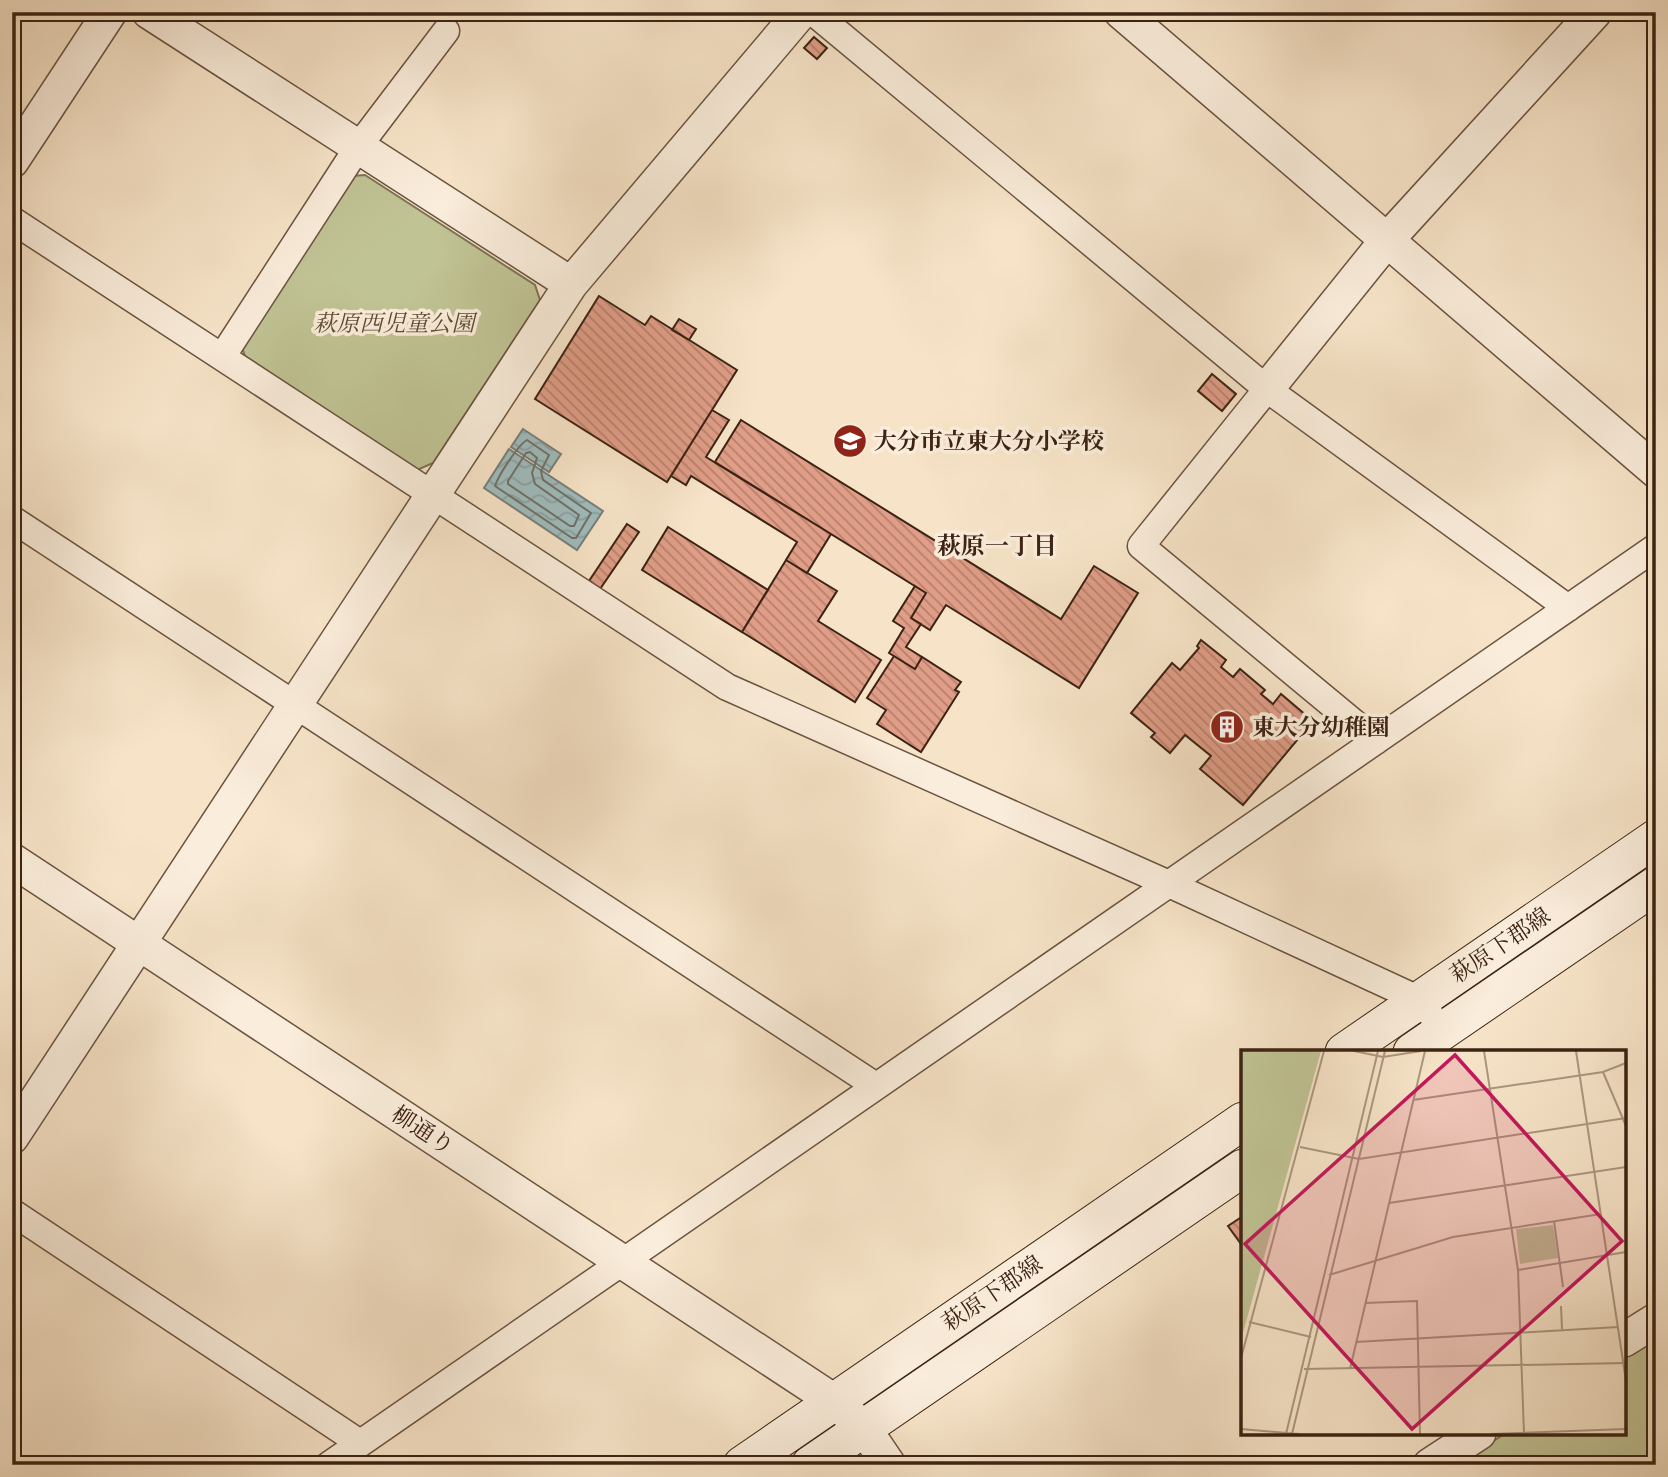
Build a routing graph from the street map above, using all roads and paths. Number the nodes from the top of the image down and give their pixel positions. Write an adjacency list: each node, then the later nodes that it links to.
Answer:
1 (110, 12): 9 (street)
2 (149, 12): 8 (street)
3 (801, 12): 12 (street)
4 (813, 12): 14 (street)
5 (1121, 12): 11 (street)
6 (1595, 12): 11 (street)
7 (446, 31): 8 (street)
8 (358, 147): 12 (street); 13 (street)
9 (12, 161)
10 (12, 220): 13 (street)
11 (1387, 240): 14 (street); 15 (street)
12 (571, 284): 16 (street)
13 (222, 357): 16 (street)
14 (1267, 389): 19 (street); 21 (street)
15 (1656, 471)
16 (433, 495): 20 (street); 24 (street)
17 (12, 519): 20 (street)
18 (1656, 548): 19 (street)
19 (1567, 608): 21 (street)
20 (296, 705): 26 (street); 31 (street)
21 (1376, 741): 24 (street)
22 (1656, 838): 27 (main road, 萩原下郡線)
23 (12, 860): 26 (street, 柳通り)
24 (1168, 884): 27 (street); 31 (street)
25 (1656, 884): 28 (main road, 萩原下郡線)
26 (139, 943): 33 (street); 36 (street, 柳通り)
27 (1420, 1000): 28 (street); 29 (main road, 萩原下郡線)
28 (1444, 1030): 30 (main road, 萩原下郡線)
29 (1347, 1050)
30 (1415, 1050)
31 (876, 1086): 36 (street)
32 (1241, 1122): 39 (main road, 萩原下郡線)
33 (12, 1137)
34 (1241, 1169): 40 (main road, 萩原下郡線)
35 (12, 1212): 42 (street)
36 (623, 1262): 39 (street, 柳通り); 42 (street)
37 (1656, 1320): 38 (street)
38 (1626, 1339)
39 (834, 1401): 40 (street, 柳通り); 44 (main road, 萩原下郡線)
40 (864, 1428): 45 (main road, 萩原下郡線); 46 (street, 柳通り)
41 (1476, 1435): 47 (street)
42 (360, 1443): 43 (street)
43 (329, 1465)
44 (742, 1465)
45 (810, 1465)
46 (889, 1465)
47 (1430, 1465)

